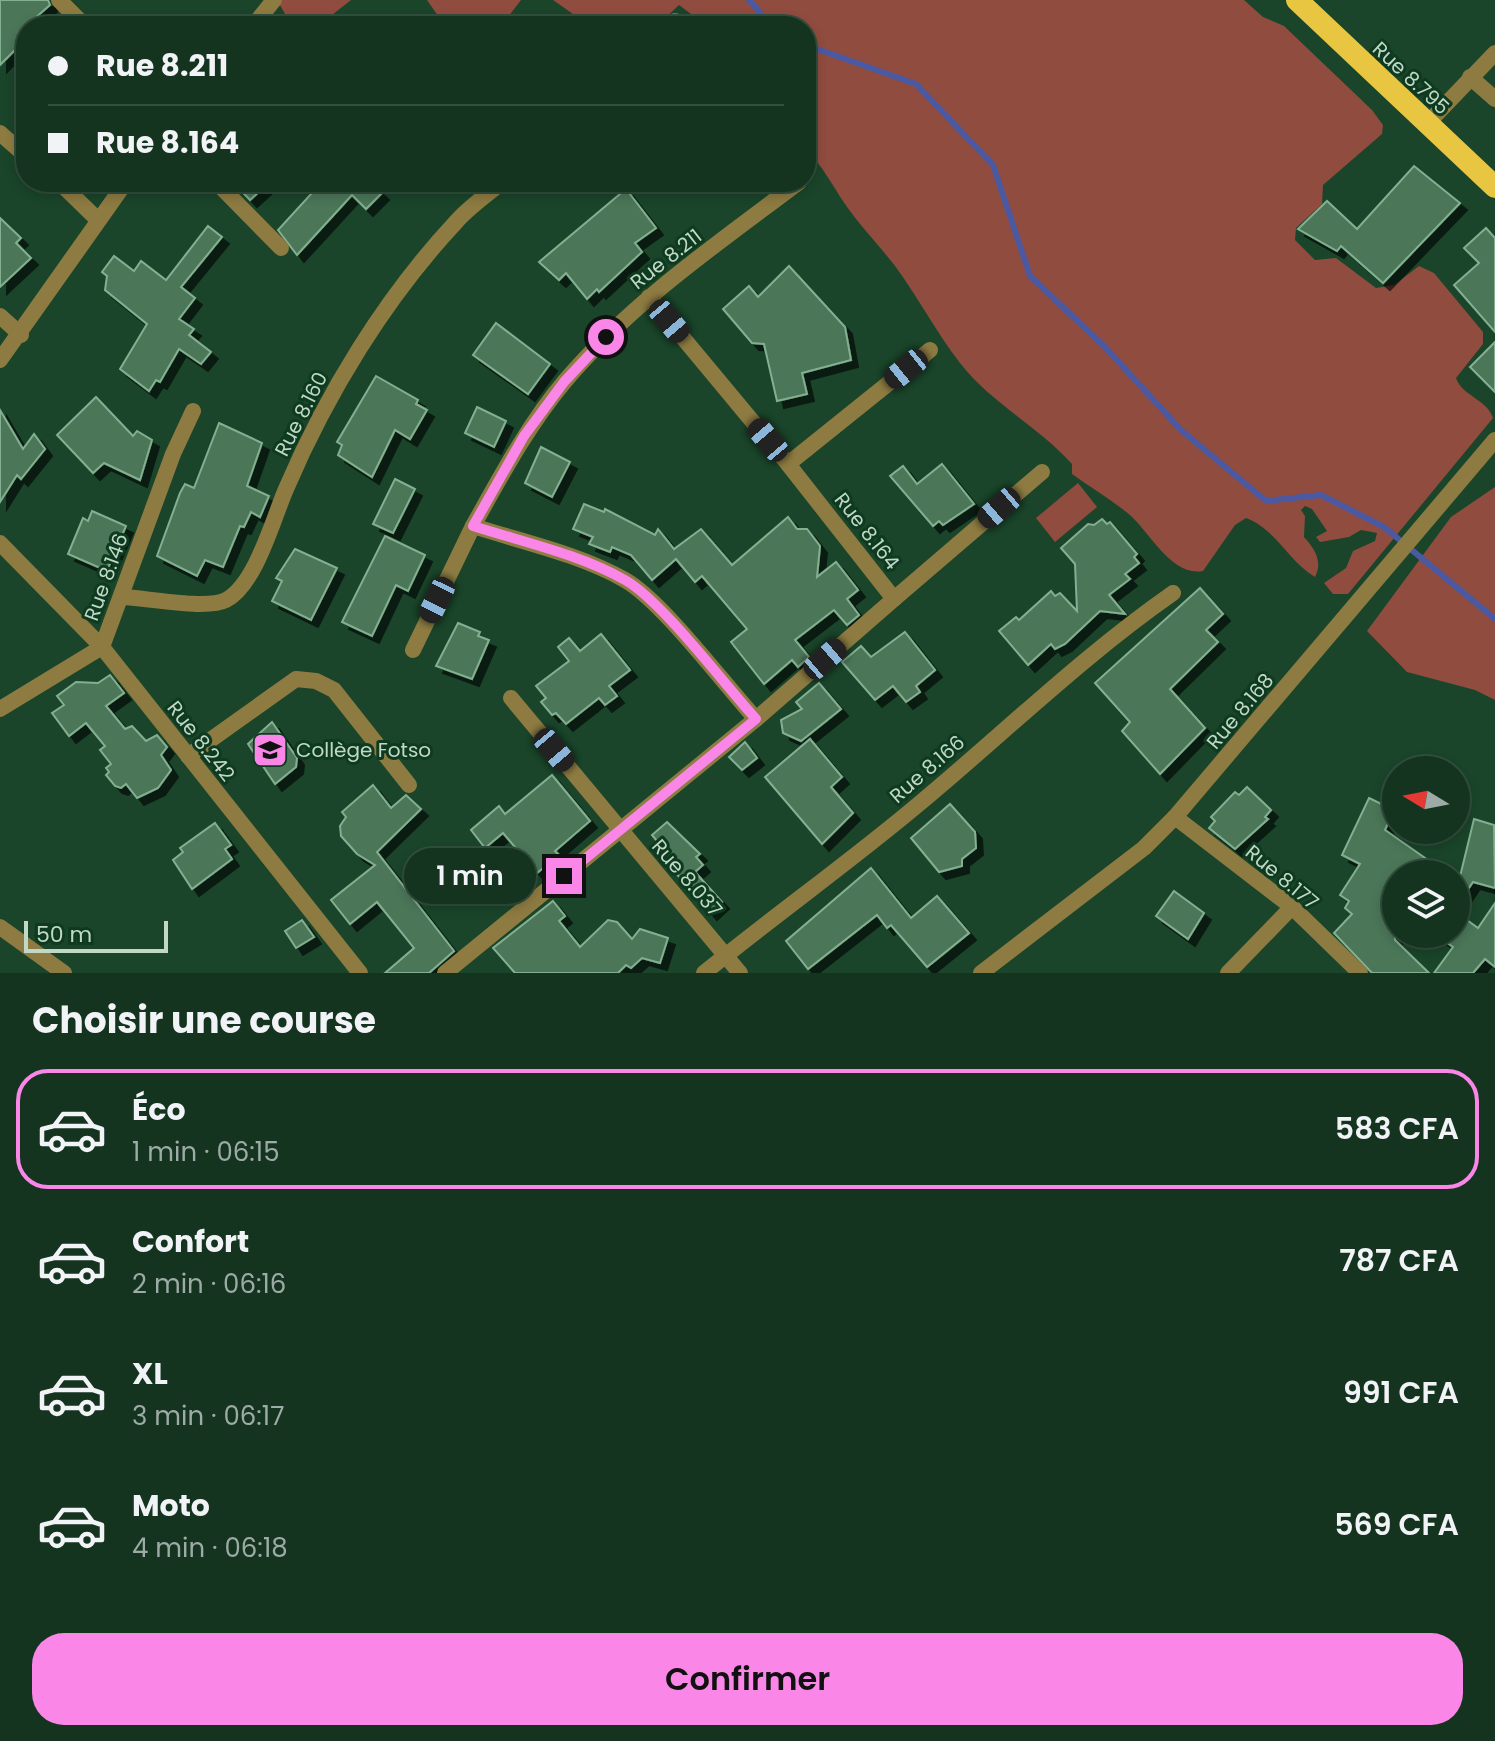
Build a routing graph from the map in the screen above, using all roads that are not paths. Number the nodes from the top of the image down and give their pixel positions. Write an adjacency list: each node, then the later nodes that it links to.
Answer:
1 (59, 0): 4 (street)
2 (274, 0): 5 (street)
3 (1297, 0): 9 (highway, Rue 8.795)
4 (75, 16)
5 (261, 16)
6 (1495, 53): 7 (street)
7 (1470, 77): 8 (street); 9 (street)
8 (1495, 99)
9 (1426, 125): 12 (highway, Rue 8.795)
10 (0, 133): 11 (street)
11 (16, 147)
12 (1495, 187)
13 (69, 192): 18 (street)
14 (119, 192): 18 (street)
15 (226, 192): 19 (street)
16 (490, 192): 32 (street, Rue 8.160)
17 (786, 192): 20 (street, Rue 8.211)
18 (98, 220): 22 (street)
19 (281, 248)
20 (649, 297): 27 (street, Rue 8.164); 29 (street, Rue 8.211)
21 (0, 316): 22 (street)
22 (21, 335): 24 (street)
23 (930, 350): 27 (street)
24 (0, 360)
25 (193, 411): 32 (street, Rue 8.146)
26 (1495, 440): 41 (street, Rue 8.168)
27 (788, 464): 33 (street, Rue 8.164)
28 (1042, 472): 33 (street)
29 (473, 526): 35 (street, Rue 8.211); 38 (street)
30 (0, 543): 34 (street, Rue 8.242)
31 (1173, 593): 45 (street, Rue 8.166)
32 (123, 597): 34 (street, Rue 8.146)
33 (894, 599): 38 (street, Rue 8.164)
34 (102, 647): 37 (street, Rue 8.146); 39 (street, Rue 8.242)
35 (413, 650)
36 (511, 698): 42 (street, Rue 8.037)
37 (0, 709)
38 (756, 719): 42 (street, Rue 8.164)
39 (188, 756): 40 (street); 47 (street, Rue 8.242)
40 (409, 785)
41 (1175, 817): 43 (street, Rue 8.177); 51 (street, Rue 8.168)
42 (620, 830): 45 (street, Rue 8.037); 48 (street, Rue 8.164)
43 (1292, 907): 52 (street); 53 (street, Rue 8.177)
44 (0, 927): 46 (street)
45 (727, 954): 49 (street, Rue 8.166); 50 (street, Rue 8.037)
46 (64, 973)
47 (360, 973)
48 (445, 973)
49 (704, 973)
50 (740, 973)
51 (981, 973)
52 (1228, 973)
53 (1360, 973)

